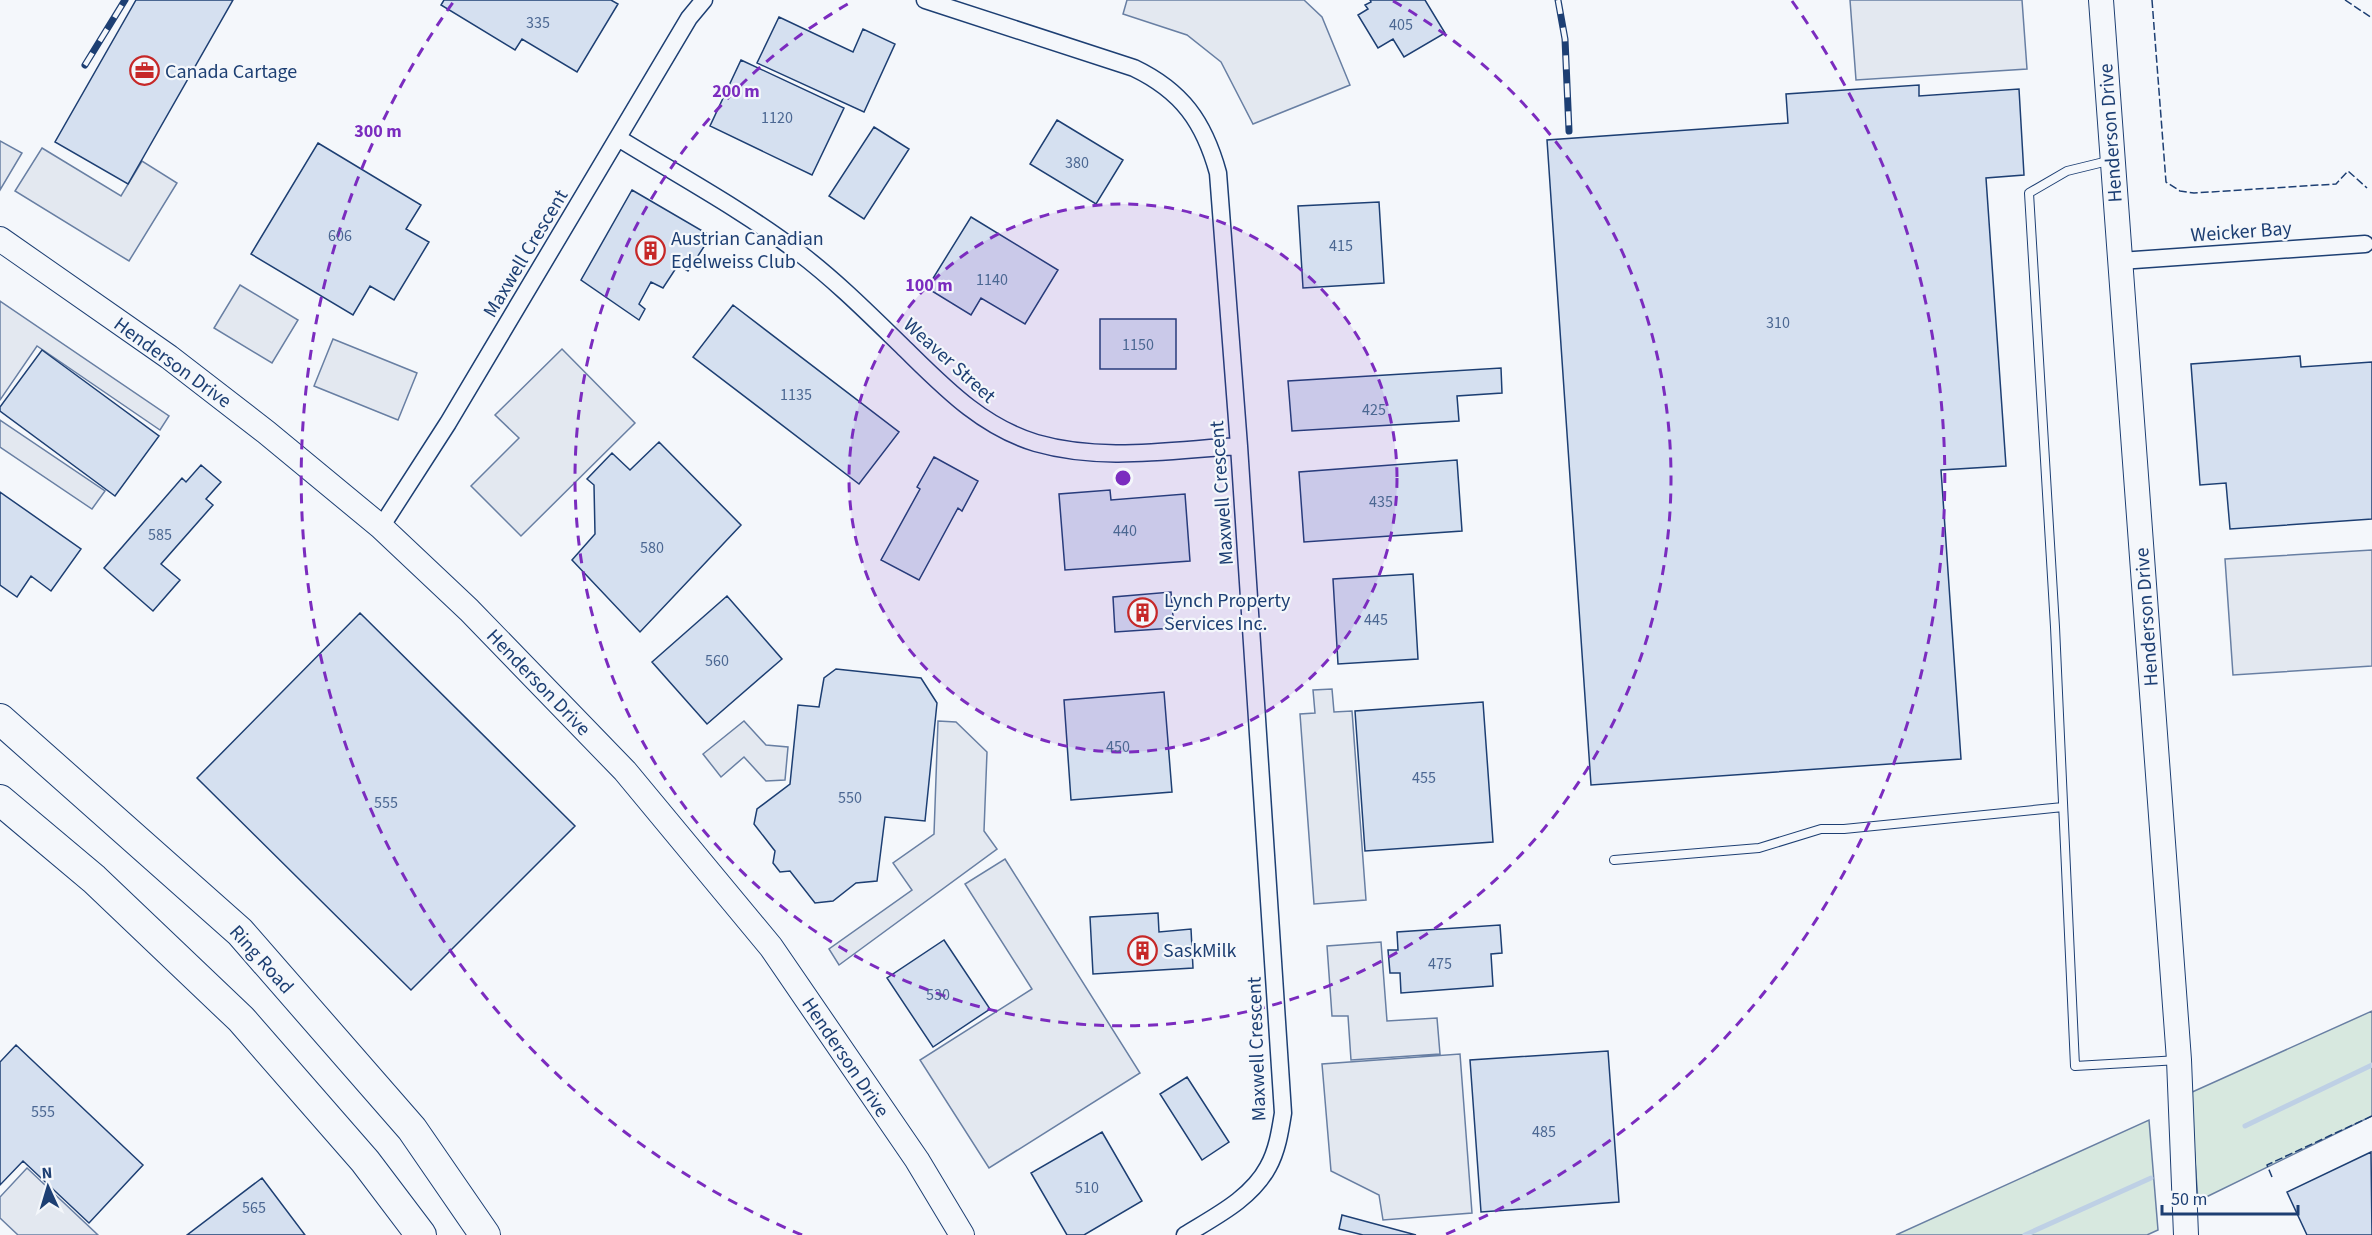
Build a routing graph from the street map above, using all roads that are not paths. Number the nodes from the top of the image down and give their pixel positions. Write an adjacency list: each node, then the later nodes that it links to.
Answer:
1 (704, 0): 4 (street, Maxwell Crescent)
2 (925, 0): 9 (street, Maxwell Crescent)
3 (2101, 0): 5 (street, Henderson Drive)
4 (618, 138): 9 (street, Weaver Street); 10 (street, Maxwell Crescent)
5 (2112, 159): 8 (street, Henderson Drive); 13 (lane)
6 (0, 239): 10 (street, Henderson Drive)
7 (2366, 243): 8 (street, Weicker Bay)
8 (2120, 261): 15 (street, Henderson Drive)
9 (1239, 446): 19 (street, Maxwell Crescent)
10 (381, 526): 18 (street, Henderson Drive)
11 (0, 720): 17 (highway, Ring Road)
12 (0, 800): 16 (highway)
13 (2063, 807): 14 (lane); 15 (lane)
14 (1614, 860)
15 (2179, 1060): 20 (street, Henderson Drive)
16 (422, 1235)
17 (485, 1235)
18 (962, 1235)
19 (1185, 1235)
20 (2186, 1235)

